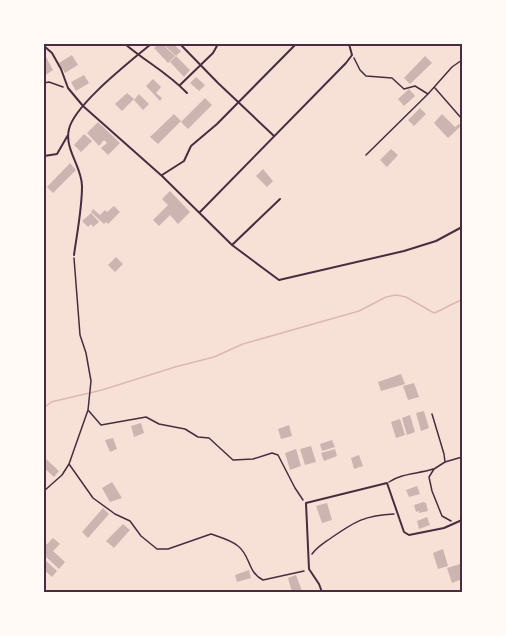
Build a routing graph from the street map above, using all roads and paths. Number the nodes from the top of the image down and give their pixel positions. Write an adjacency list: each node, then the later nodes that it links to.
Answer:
1 (125, 44): 8 (street)
2 (151, 44): 8 (street)
3 (180, 44): 11 (street)
4 (219, 44): 11 (street)
5 (296, 44): 18 (street)
6 (349, 44): 9 (street)
7 (44, 46): 15 (street)
8 (138, 55): 13 (street); 19 (street)
9 (352, 55): 17 (path); 22 (street)
10 (462, 60): 14 (path)
11 (200, 65): 13 (street); 18 (street)
12 (44, 82): 15 (path)
13 (180, 86): 16 (street)
14 (434, 87): 17 (path); 20 (path)
15 (68, 88): 19 (street)
16 (187, 93)
17 (428, 94): 23 (path)
18 (238, 102): 22 (street); 25 (street)
19 (83, 106): 21 (street); 25 (street)
20 (462, 119)
21 (68, 135): 24 (street); 30 (street)
22 (274, 136): 27 (street)
23 (366, 154)
24 (44, 156)
25 (162, 176): 27 (street)
26 (280, 200): 29 (street)
27 (199, 213): 29 (street)
28 (462, 227): 29 (street)
29 (232, 245)
30 (74, 255): 31 (path)
31 (88, 410): 35 (path); 39 (path)
32 (432, 414): 34 (path)
33 (462, 457): 34 (path)
34 (444, 462): 36 (path)
35 (69, 464): 38 (path); 44 (path)
36 (434, 469): 37 (path); 42 (path)
37 (387, 483): 39 (street); 40 (street)
38 (44, 491)
39 (306, 503): 43 (street)
40 (398, 513): 42 (street); 43 (path)
41 (462, 520): 42 (street)
42 (454, 523)
43 (309, 558): 44 (street)
44 (309, 569): 45 (street)
45 (322, 592)

